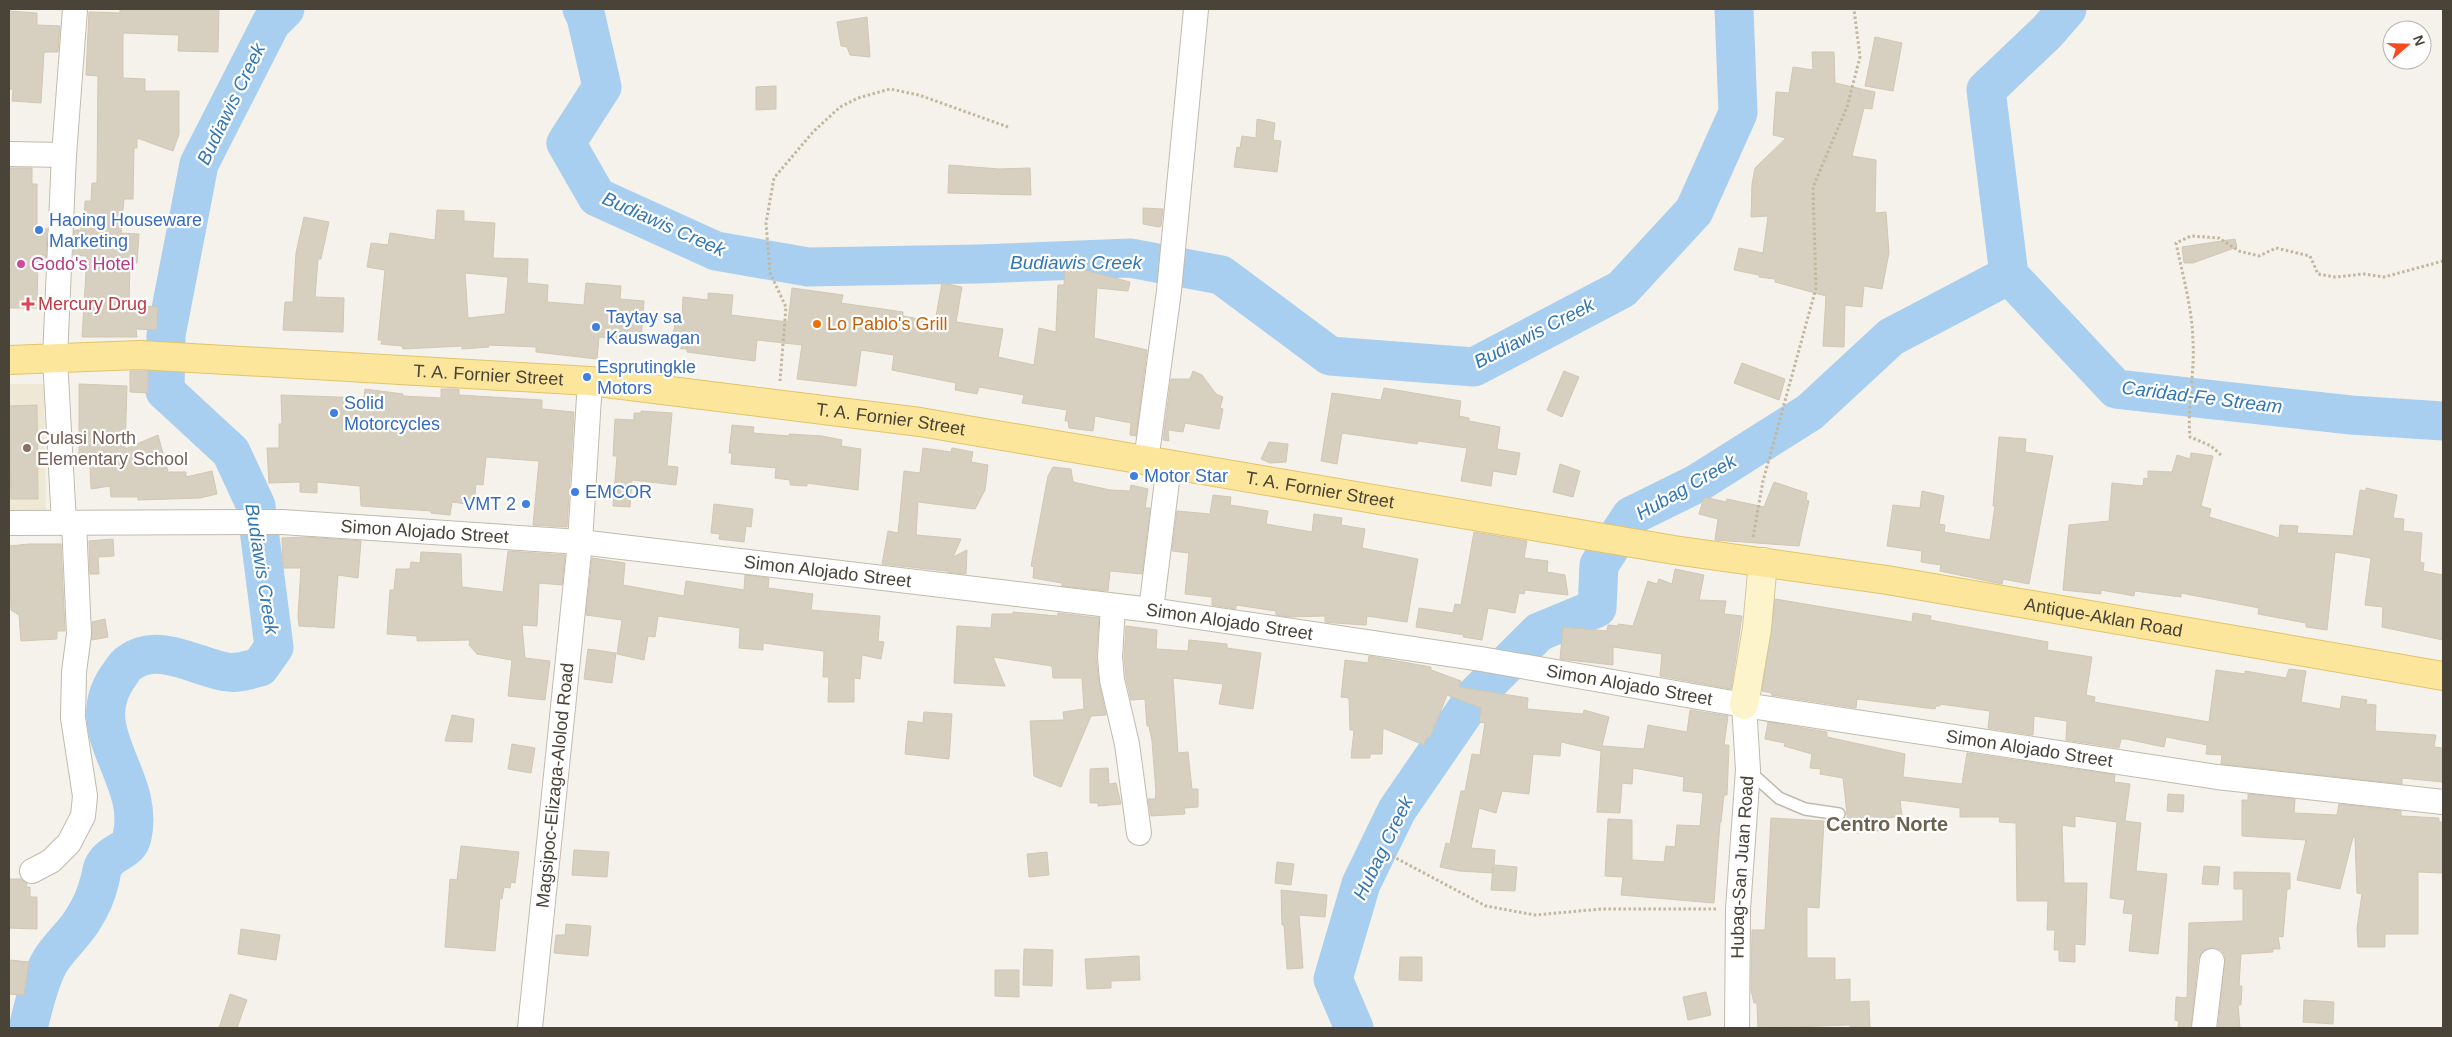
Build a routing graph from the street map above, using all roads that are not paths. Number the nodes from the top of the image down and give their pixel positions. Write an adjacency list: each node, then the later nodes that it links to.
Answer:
1 (75, 9): 4 (street)
2 (1196, 9): 8 (street)
3 (9, 154): 4 (street)
4 (64, 155): 5 (street)
5 (55, 358): 6 (main road, T. A. Fornier Street); 7 (main road, T. A. Fornier Street); 10 (street)
6 (9, 360)
7 (590, 381): 8 (main road, T. A. Fornier Street); 11 (street, Magsipoc-Elizaga-Alolod Road)
8 (1158, 463): 12 (main road, T. A. Fornier Street); 14 (street)
9 (9, 523): 10 (street, Simon Alojado Street)
10 (69, 523): 11 (street, Simon Alojado Street); 21 (street)
11 (580, 542): 13 (street, Simon Alojado Street); 23 (street, Magsipoc-Elizaga-Alolod Road)
12 (1756, 561): 15 (main road, Antique-Aklan Road); 16 (street)
13 (1113, 606): 14 (street, Simon Alojado Street); 20 (street)
14 (1151, 610): 16 (street, Simon Alojado Street)
15 (2443, 676)
16 (1744, 705): 17 (street, Hubag-San Juan Road); 18 (street, Simon Alojado Street)
17 (1748, 770): 19 (lane); 24 (street, Hubag-San Juan Road)
18 (2443, 802)
19 (1839, 814)
20 (1139, 833)
21 (32, 871)
22 (2212, 961): 25 (street)
23 (530, 1028)
24 (1737, 1028)
25 (2204, 1028)

